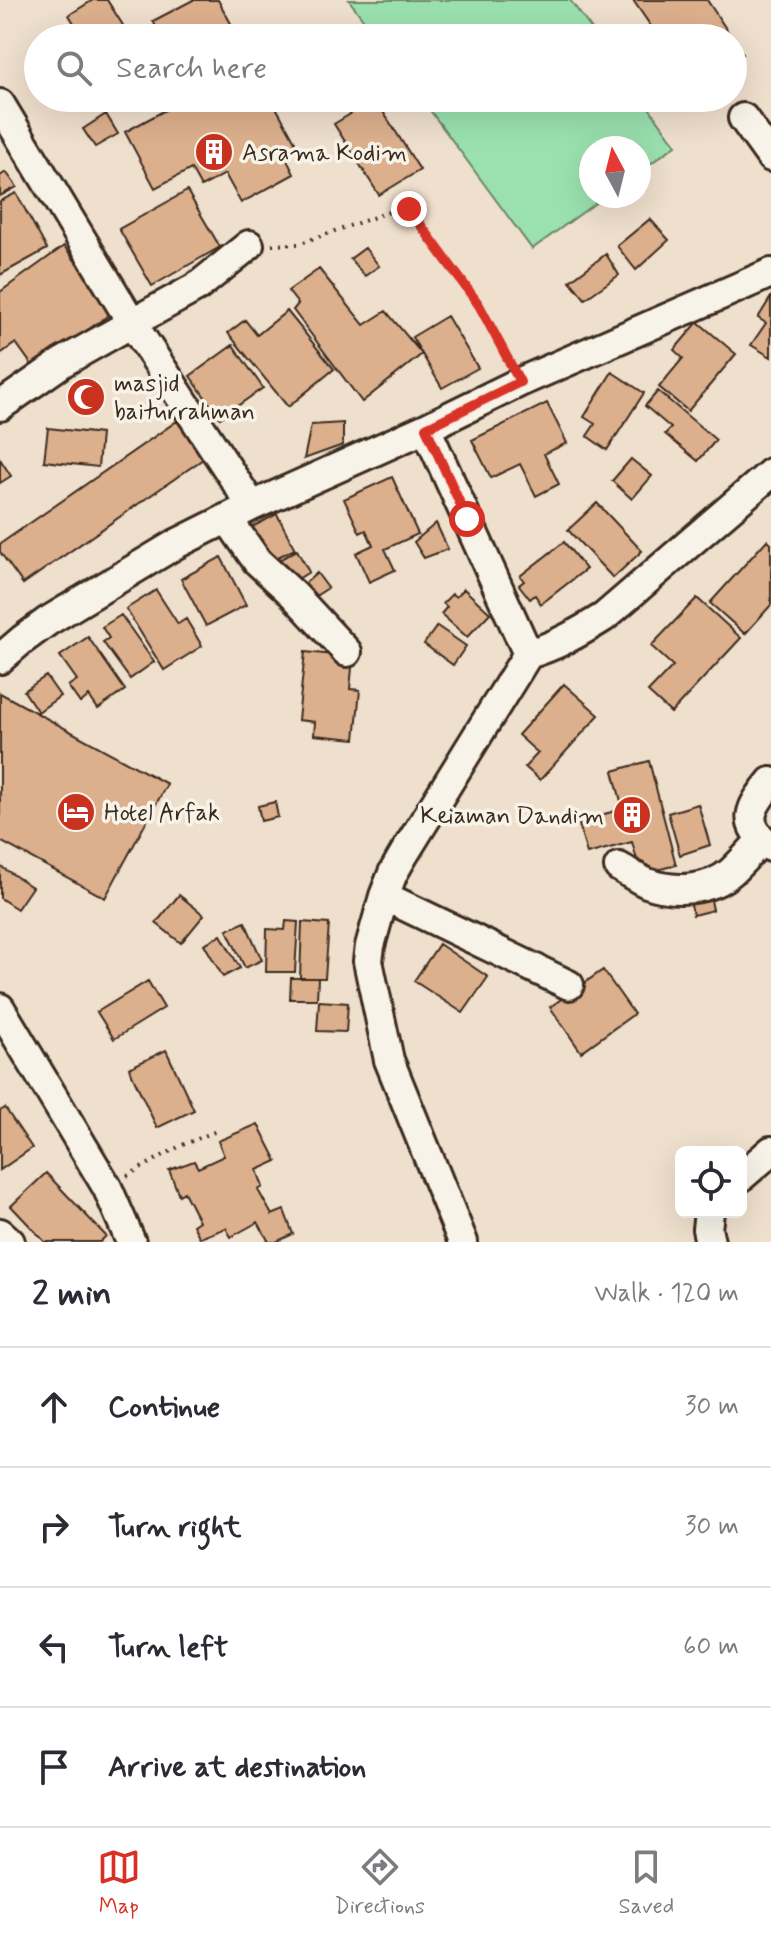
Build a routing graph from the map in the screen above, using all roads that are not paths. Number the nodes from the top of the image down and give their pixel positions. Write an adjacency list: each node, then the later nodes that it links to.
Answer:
1 (0, 104): 6 (street)
2 (743, 118): 3 (street)
3 (771, 157)
4 (249, 245): 6 (street)
5 (771, 273): 8 (street)
6 (132, 323): 7 (street); 10 (street)
7 (0, 406)
8 (426, 428): 10 (street); 12 (street)
9 (771, 473): 12 (street)
10 (240, 512): 11 (street); 13 (street)
11 (347, 652)
12 (528, 654): 17 (street)
13 (0, 659)
14 (771, 782): 15 (street)
15 (766, 843): 16 (street)
16 (619, 867)
17 (384, 896): 18 (street); 26 (street)
18 (569, 985)
19 (0, 1008): 25 (street)
20 (771, 1151): 21 (street)
21 (747, 1172)
22 (708, 1218): 27 (street)
23 (0, 1233): 24 (street)
24 (10, 1242)
25 (131, 1242)
26 (463, 1242)
27 (710, 1242)

